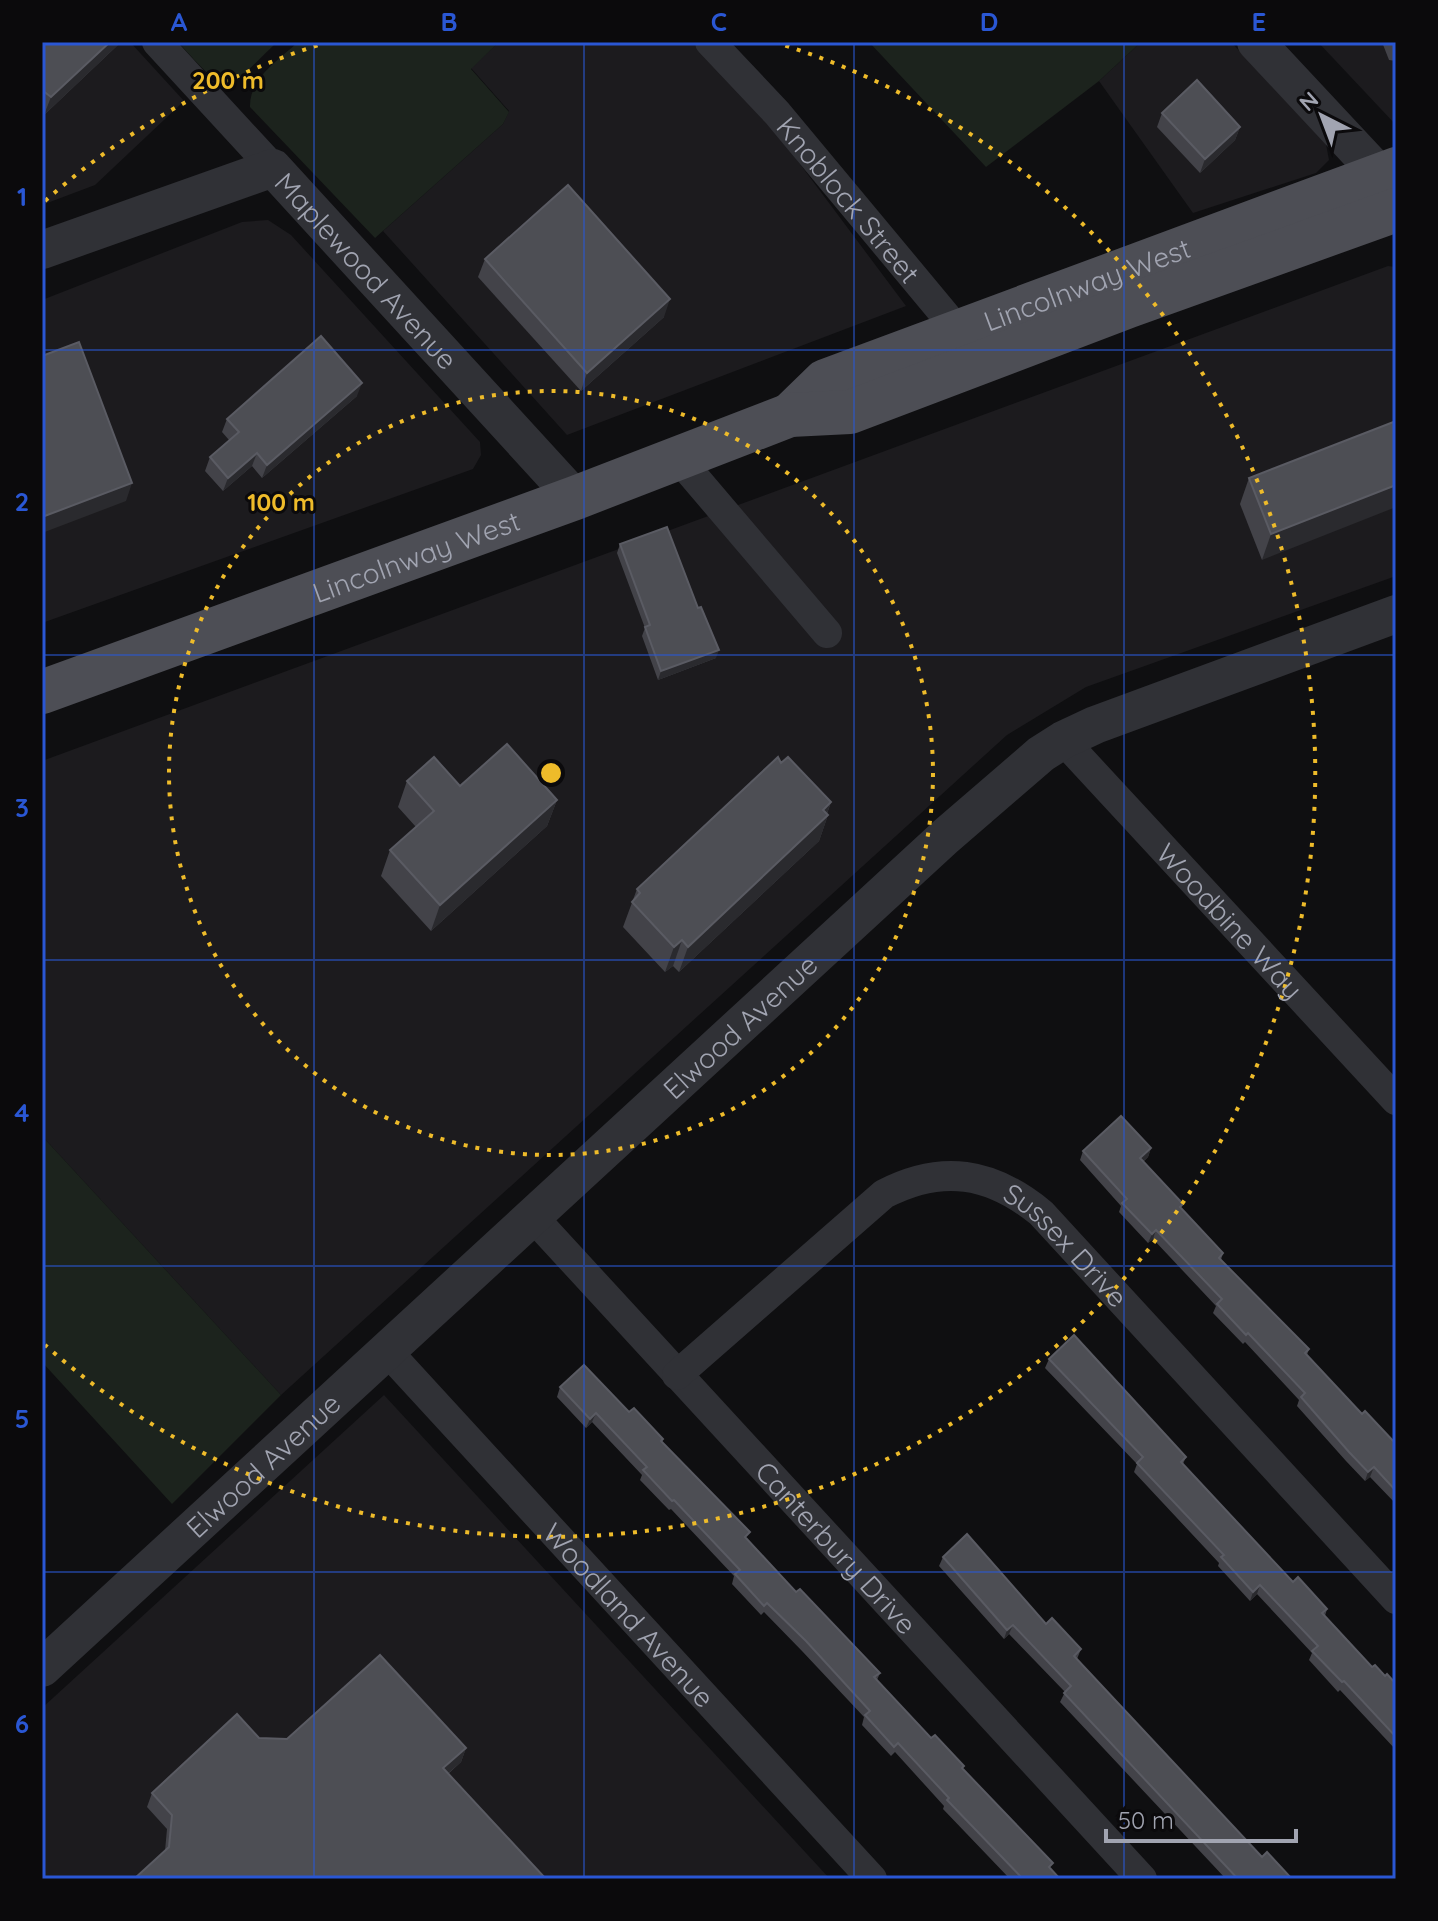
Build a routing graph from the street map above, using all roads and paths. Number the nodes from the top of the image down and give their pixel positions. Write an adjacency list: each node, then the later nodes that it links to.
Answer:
1 (157, 42): 4 (street, Maplewood Avenue)
2 (710, 42): 7 (street, Knoblock Street)
3 (1256, 42): 5 (street)
4 (273, 168): 6 (street); 9 (street, Maplewood Avenue)
5 (1392, 187): 7 (main road, Lincolnway West)
6 (42, 250)
7 (970, 346): 8 (main road, Lincolnway West)
8 (679, 459): 9 (main road, Lincolnway West); 11 (street)
9 (575, 498): 12 (main road, Lincolnway West)
10 (1396, 614): 13 (street, Elwood Avenue)
11 (827, 633)
12 (42, 692)
13 (1063, 740): 14 (street, Woodbine Way); 15 (street, Elwood Avenue)
14 (1396, 1100)
15 (532, 1216): 16 (street, Elwood Avenue); 17 (street, Canterbury Drive)
16 (387, 1351): 19 (street, Elwood Avenue); 20 (street, Woodland Avenue)
17 (677, 1375): 18 (street, Sussex Drive); 21 (street, Canterbury Drive)
18 (1396, 1599)
19 (42, 1668)
20 (872, 1879)
21 (1142, 1879)

